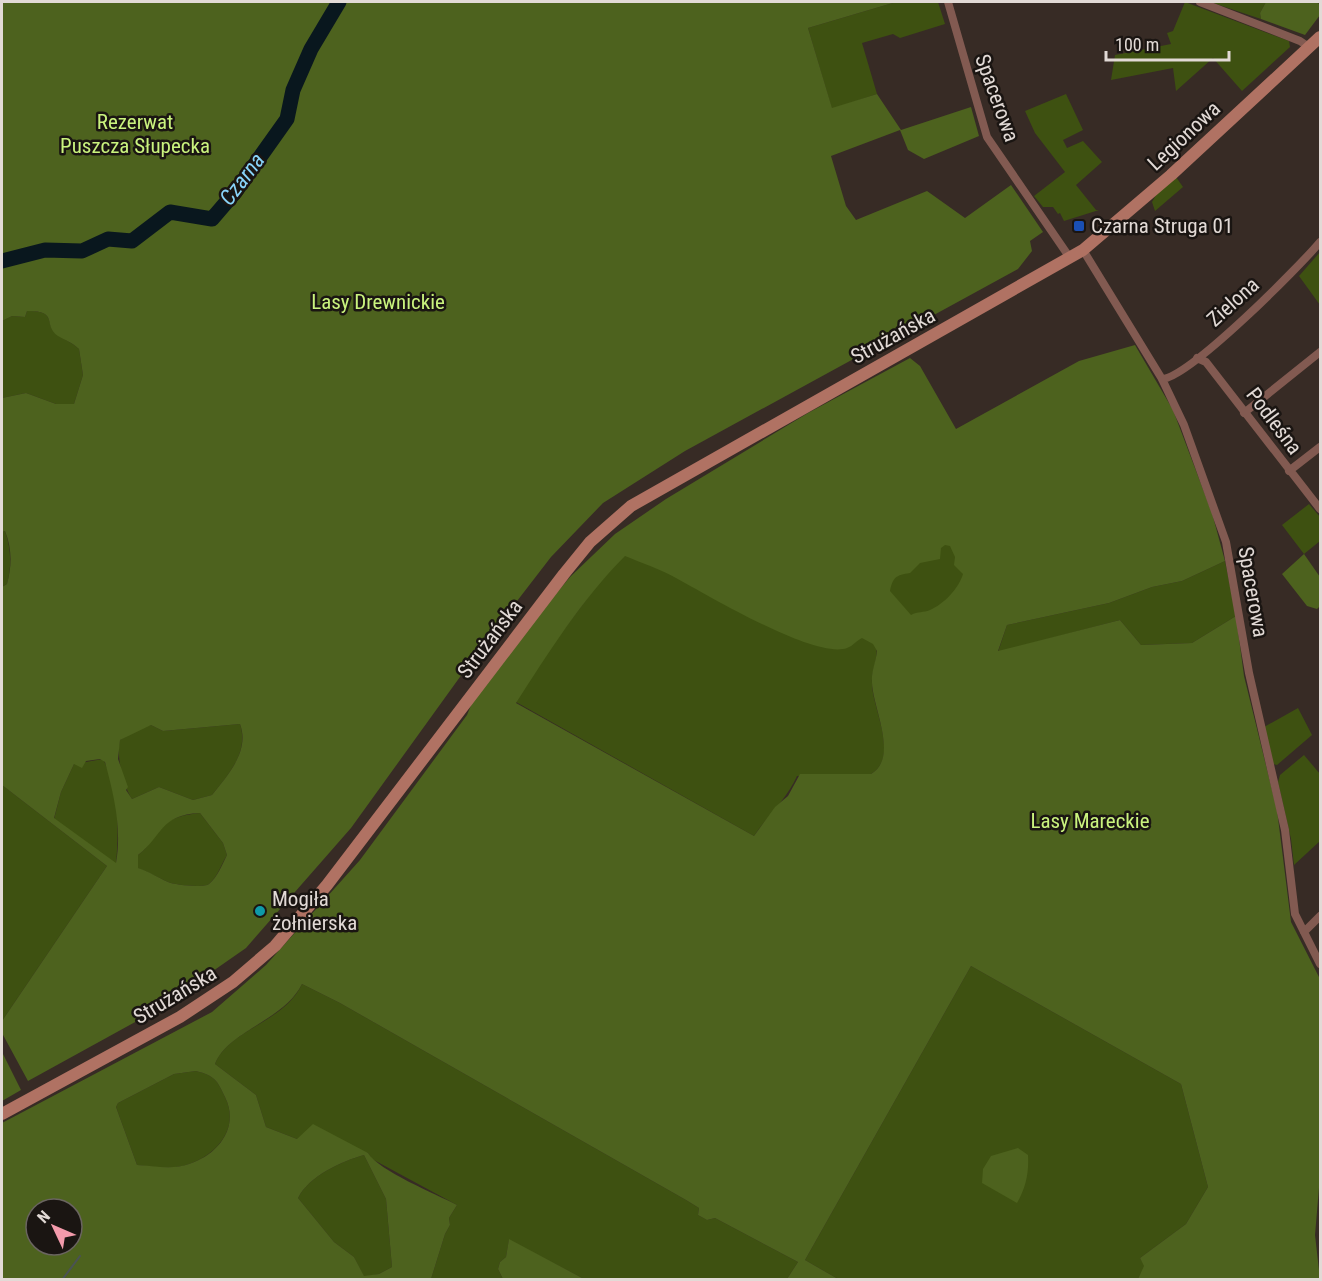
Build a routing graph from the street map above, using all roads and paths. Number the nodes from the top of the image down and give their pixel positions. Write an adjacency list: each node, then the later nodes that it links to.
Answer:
1 (948, 2): 7 (street, Spacerowa)
2 (1200, 2): 4 (street)
3 (1320, 37): 4 (main road, Legionowa)
4 (1310, 47): 6 (main road, Legionowa)
5 (1320, 242): 9 (street, Zielona)
6 (1083, 250): 7 (main road, Legionowa); 10 (street, Spacerowa)
7 (1070, 258): 18 (main road, Strużańska)
8 (1320, 352): 11 (street)
9 (1197, 358): 10 (street, Zielona); 11 (street, Podleśna)
10 (1162, 379): 16 (street, Spacerowa)
11 (1245, 413): 13 (street, Podleśna)
12 (1320, 447): 13 (street)
13 (1289, 471): 14 (street, Podleśna)
14 (1320, 509)
15 (1320, 916): 16 (street)
16 (1304, 932): 17 (street, Spacerowa)
17 (1320, 963)
18 (2, 1114)

